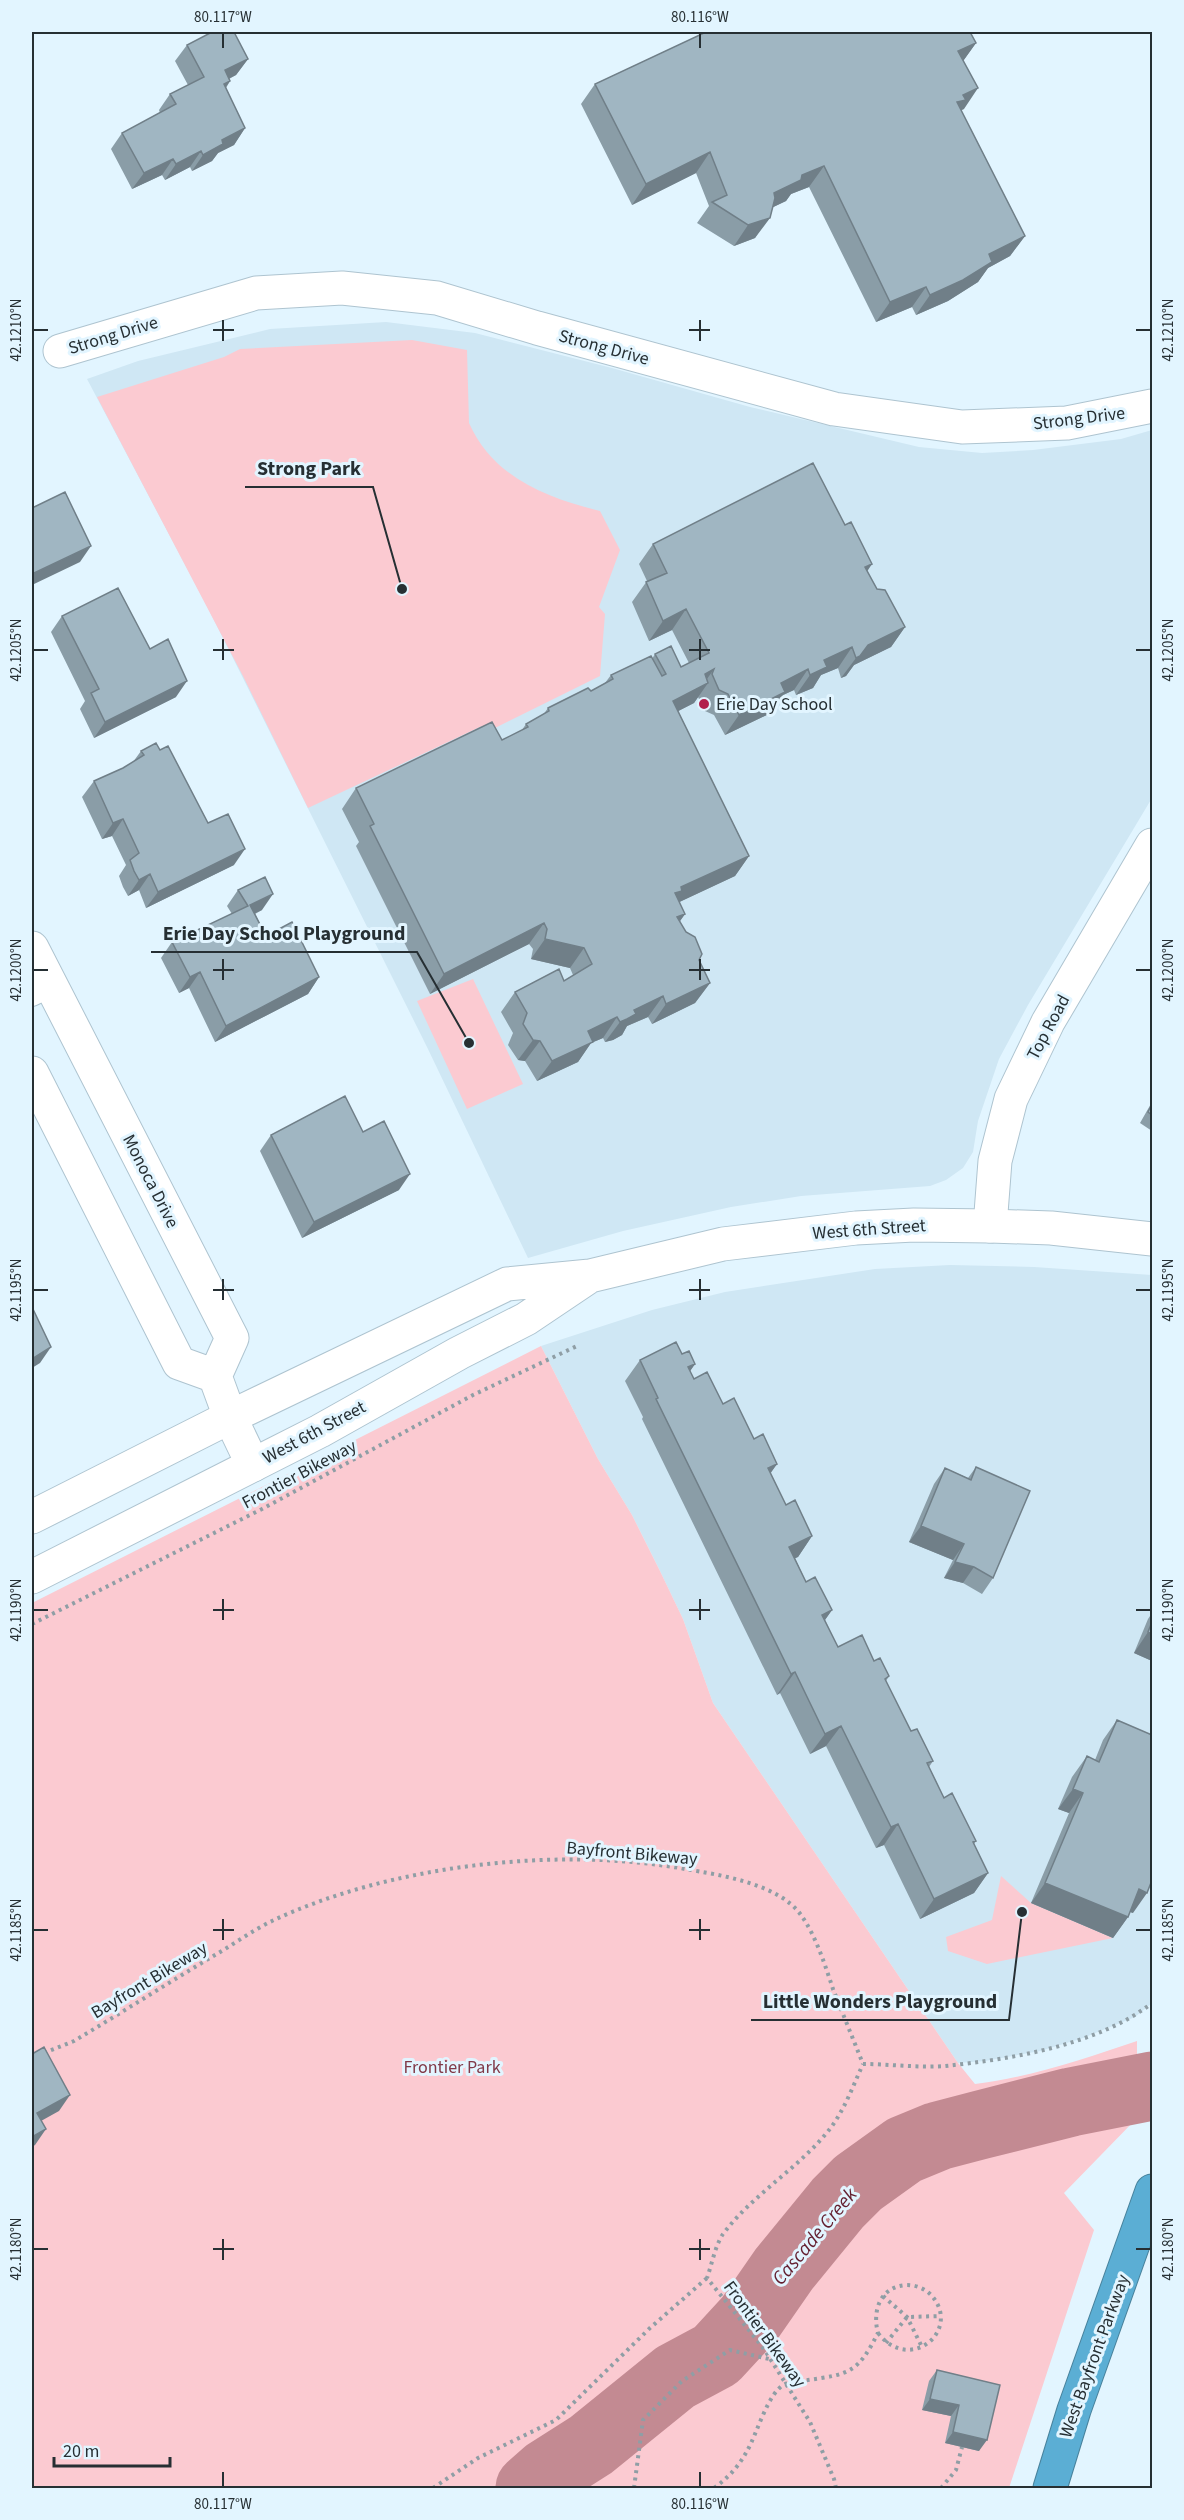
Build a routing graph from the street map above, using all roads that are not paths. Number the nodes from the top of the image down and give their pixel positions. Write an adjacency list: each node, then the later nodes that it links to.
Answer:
1 (60, 351): 2 (street, Strong Drive)
2 (1152, 406)
3 (1152, 844): 7 (street, Top Road)
4 (32, 948): 5 (street, Monoca Drive)
5 (41, 992): 10 (street, Monoca Drive)
6 (32, 1073): 10 (street)
7 (990, 1226): 8 (street, West 6th Street); 9 (street, West 6th Street)
8 (1152, 1239)
9 (590, 1276): 11 (street, West 6th Street); 12 (street, West 6th Street)
10 (215, 1376): 11 (street)
11 (230, 1417): 12 (street); 13 (street, West 6th Street)
12 (253, 1465): 14 (street, West 6th Street)
13 (32, 1517)
14 (32, 1577)
15 (1152, 2191): 16 (highway, West Bayfront Parkway)
16 (1050, 2488)

